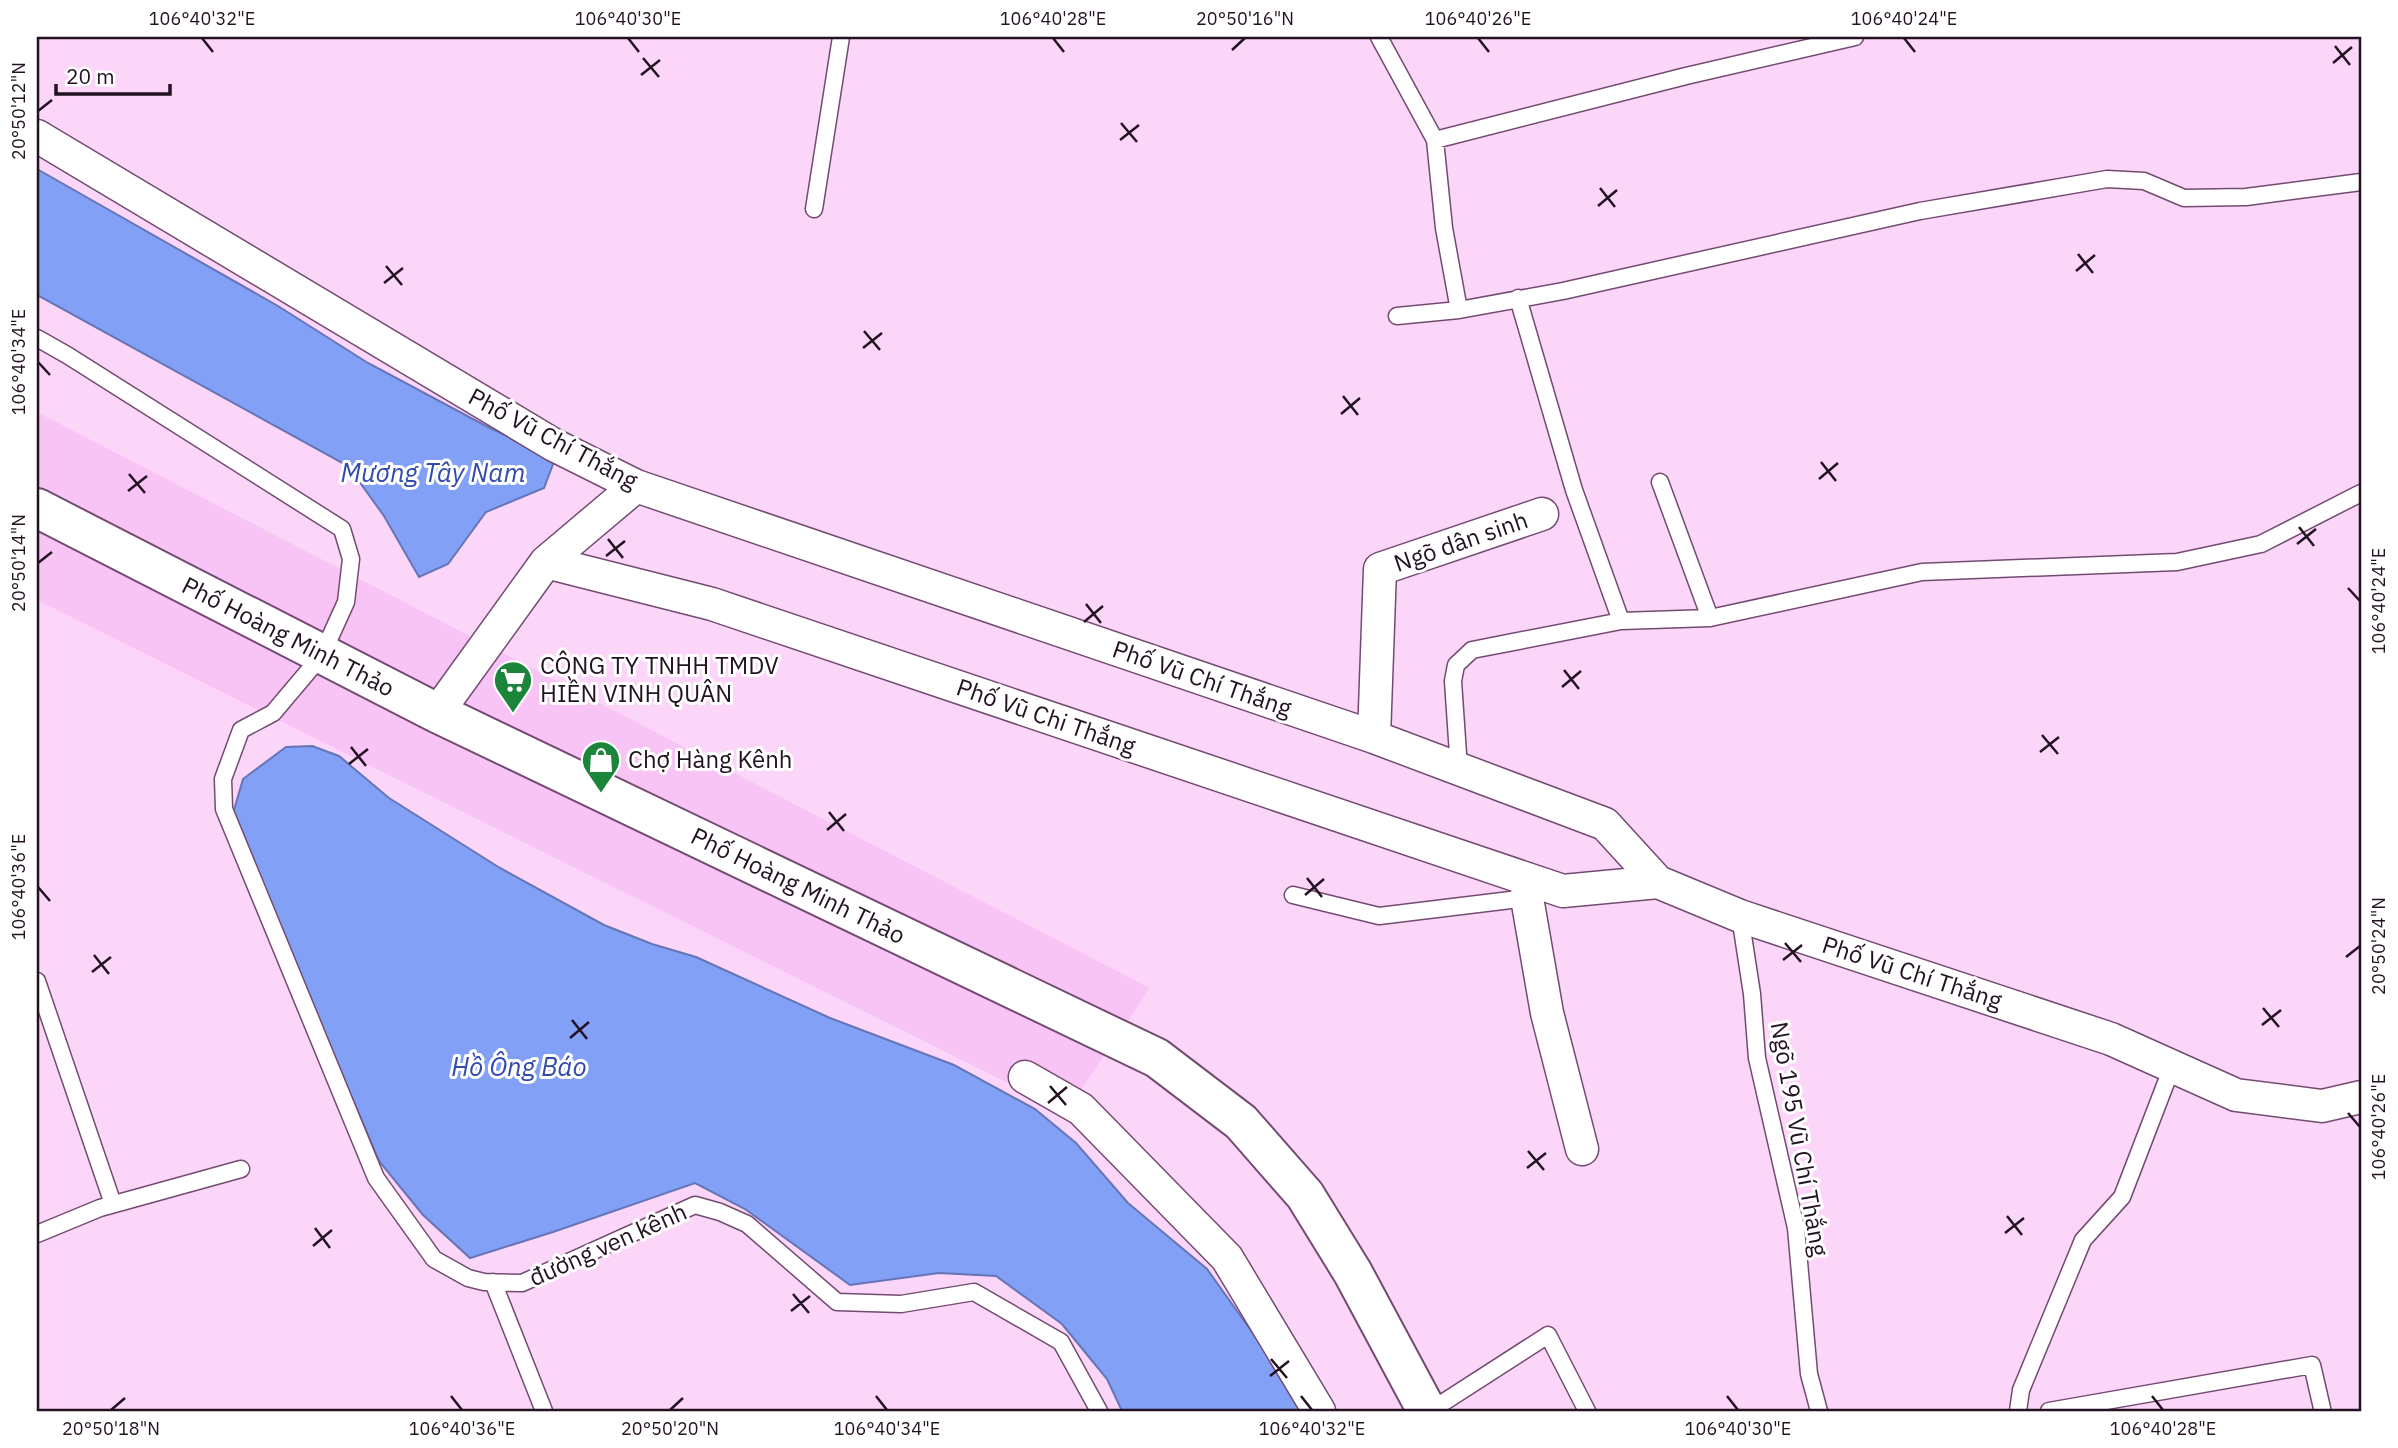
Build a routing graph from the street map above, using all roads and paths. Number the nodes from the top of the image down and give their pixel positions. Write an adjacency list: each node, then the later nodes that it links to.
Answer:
1 (841, 37): 7 (lane)
2 (1380, 37): 5 (lane)
3 (1855, 37): 5 (lane)
4 (37, 136): 13 (street, Phố Vũ Chí Thắng)
5 (1435, 140): 9 (lane)
6 (2361, 182): 8 (lane)
7 (814, 209)
8 (1518, 298): 9 (lane); 19 (lane)
9 (1459, 310): 10 (lane)
10 (1397, 317)
11 (37, 338): 20 (lane, đường ven kênh)
12 (1660, 482): 18 (lane)
13 (636, 486): 17 (street); 22 (street, Phố Vũ Chí Thắng)
14 (2361, 493): 18 (lane)
15 (37, 508): 20 (street, Phố Hoàng Minh Thảo)
16 (1542, 514): 22 (street, Ngõ dân sinh)
17 (546, 562): 21 (street); 25 (street, Phố Vũ Chi Thắng)
18 (1710, 618): 19 (lane)
19 (1620, 621): 23 (lane)
20 (322, 655): 21 (street, Phố Hoàng Minh Thảo); 36 (lane, đường ven kênh)
21 (437, 713): 41 (street, Phố Hoàng Minh Thảo)
22 (1374, 737): 23 (street, Phố Vũ Chí Thắng)
23 (1459, 769): 24 (street, Phố Vũ Chí Thắng)
24 (1658, 882): 25 (street, Phố Vũ Chi Thắng); 27 (street, Phố Vũ Chí Thắng)
25 (1528, 889): 26 (lane); 32 (street)
26 (1293, 895)
27 (1740, 916): 29 (street, Phố Vũ Chí Thắng); 43 (lane, Ngõ 195 Vũ Chí Thắng)
28 (37, 981): 34 (lane)
29 (2172, 1067): 31 (street, Phố Vũ Chí Thắng); 44 (lane)
30 (1025, 1077): 40 (street)
31 (2361, 1097)
32 (1582, 1149)
33 (241, 1169): 34 (lane)
34 (113, 1204): 35 (lane)
35 (37, 1234)
36 (493, 1282): 38 (lane); 39 (lane, đường ven kênh)
37 (2322, 1408): 45 (lane)
38 (544, 1411)
39 (1099, 1411)
40 (1319, 1411)
41 (1429, 1411): 42 (lane)
42 (1587, 1411)
43 (1819, 1411)
44 (2018, 1411)
45 (2049, 1411)

